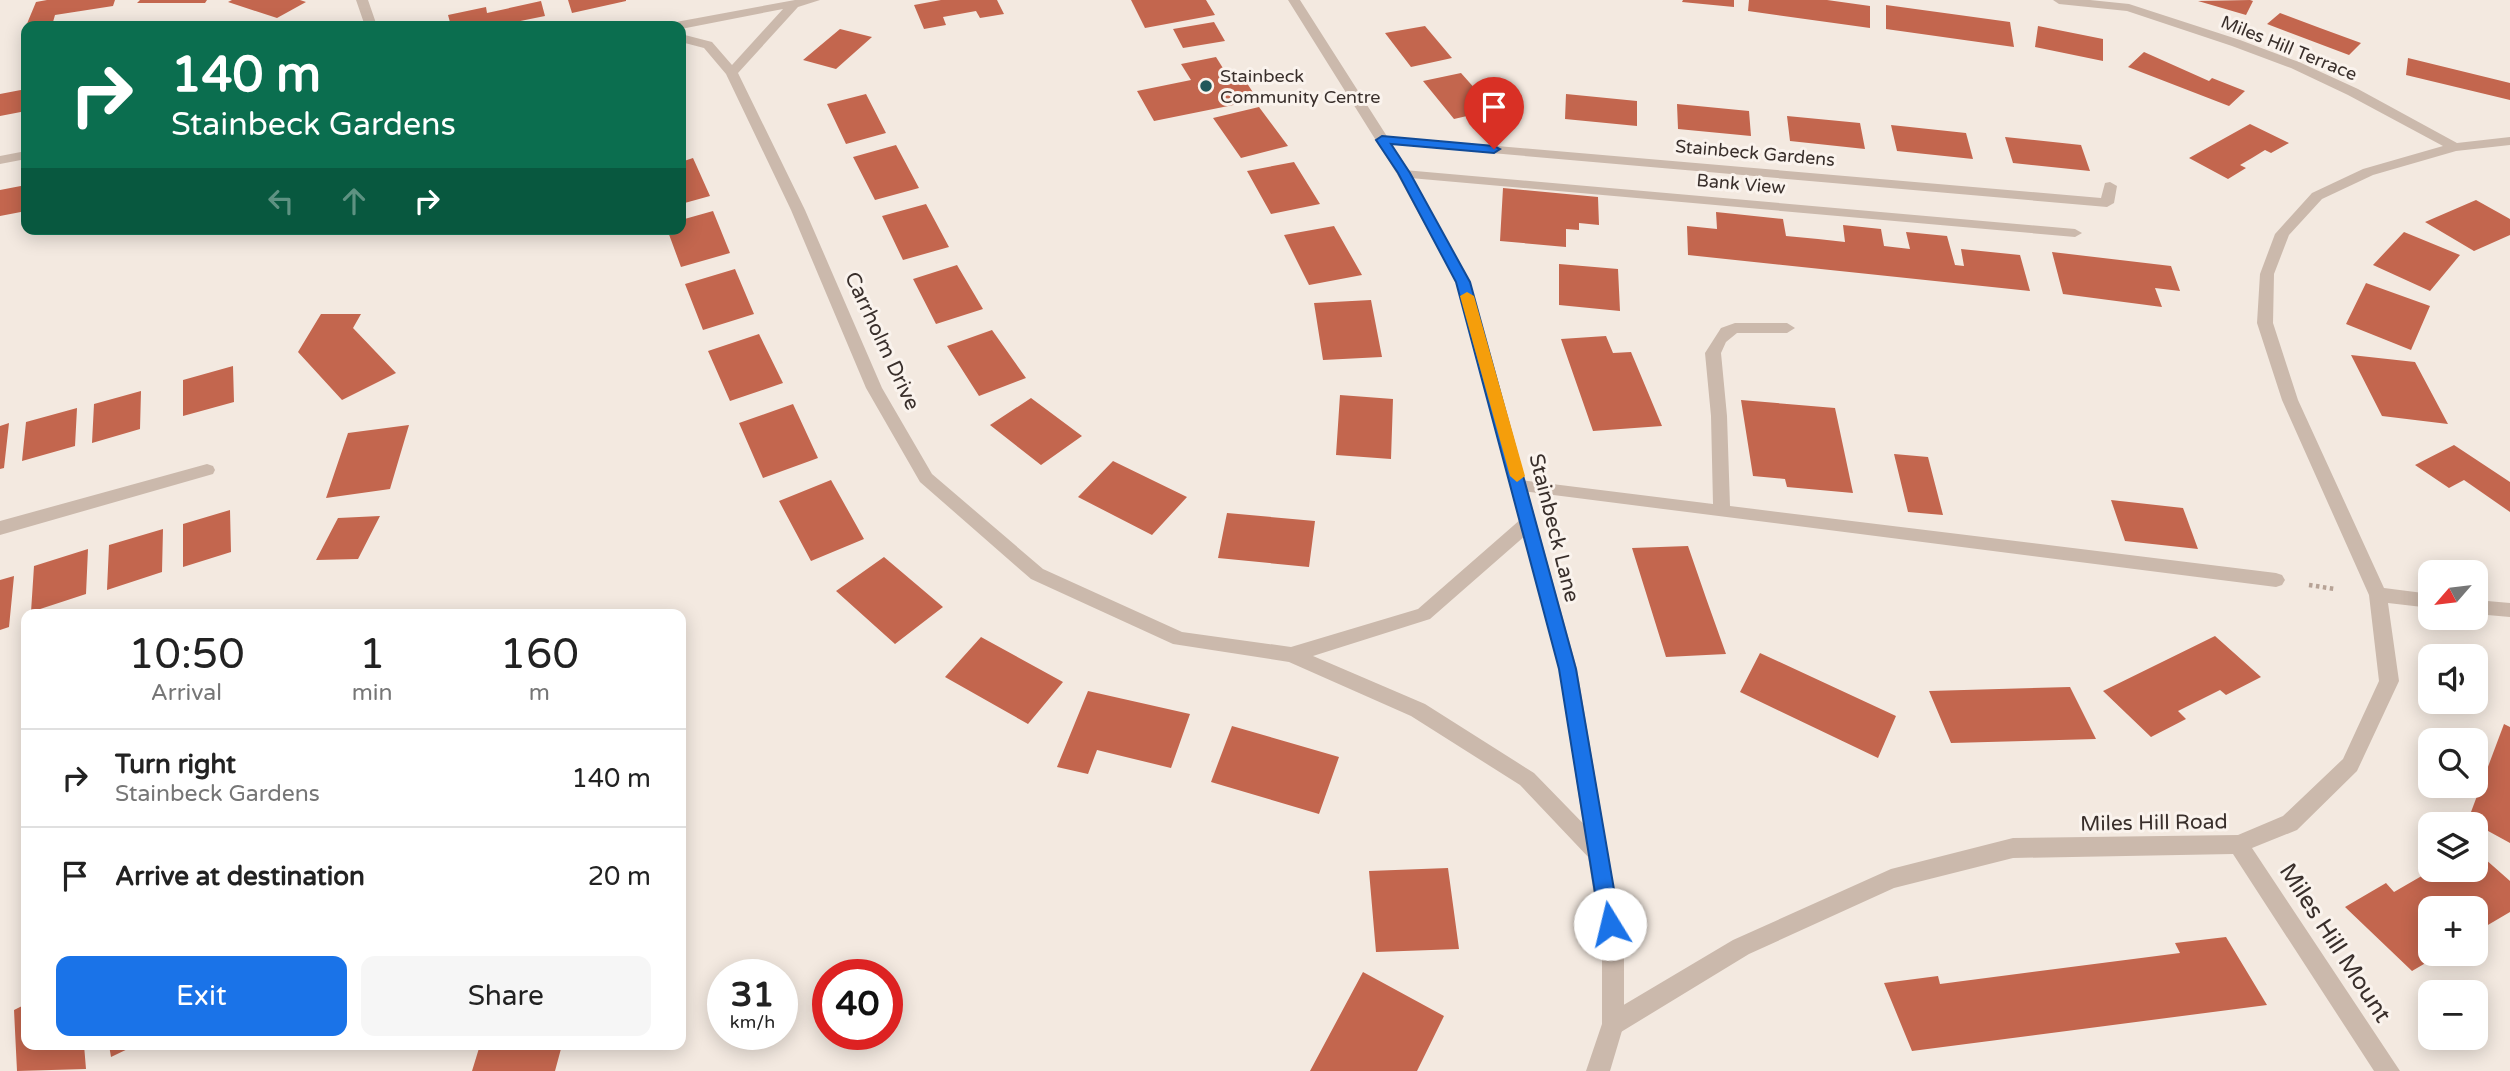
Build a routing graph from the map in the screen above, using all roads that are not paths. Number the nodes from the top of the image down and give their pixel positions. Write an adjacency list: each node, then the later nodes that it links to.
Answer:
1 (362, 0): 6 (street)
2 (814, 0): 5 (street)
3 (1294, 0): 10 (street, Stainbeck Lane)
4 (2059, 0): 12 (street, Miles Hill Terrace)
5 (794, 4): 7 (street); 9 (street)
6 (369, 21)
7 (686, 24)
8 (686, 39): 9 (street, Carrholm Drive)
9 (732, 73): 29 (street, Carrholm Drive)
10 (1382, 140): 15 (street, Stainbeck Lane); 16 (street, Stainbeck Gardens)
11 (2510, 141): 12 (street, Miles Hill Road)
12 (2455, 147): 25 (street, Miles Hill Road)
13 (21, 156): 14 (street)
14 (0, 160)
15 (1404, 173): 17 (street, Bank View); 20 (street, Stainbeck Lane)
16 (2110, 186)
17 (2075, 233)
18 (1787, 328): 21 (street)
19 (207, 470): 23 (street)
20 (1520, 486): 21 (street); 22 (street, Stainbeck Lane)
21 (1722, 511): 24 (street)
22 (1527, 524): 29 (street, Carrholm Drive); 31 (street, Stainbeck Lane)
23 (0, 528)
24 (2276, 580)
25 (2378, 595): 26 (street); 30 (street, Miles Hill Road)
26 (2418, 600)
27 (2488, 608): 28 (street)
28 (2510, 610)
29 (1290, 655): 31 (street, Carrholm Drive)
30 (2238, 844): 32 (street, Miles Hill Road); 34 (street, Miles Hill Mount)
31 (1598, 853): 32 (street, Stainbeck Lane)
32 (1613, 1024): 33 (street, Stainbeck Lane)
33 (1598, 1071)
34 (2388, 1071)

